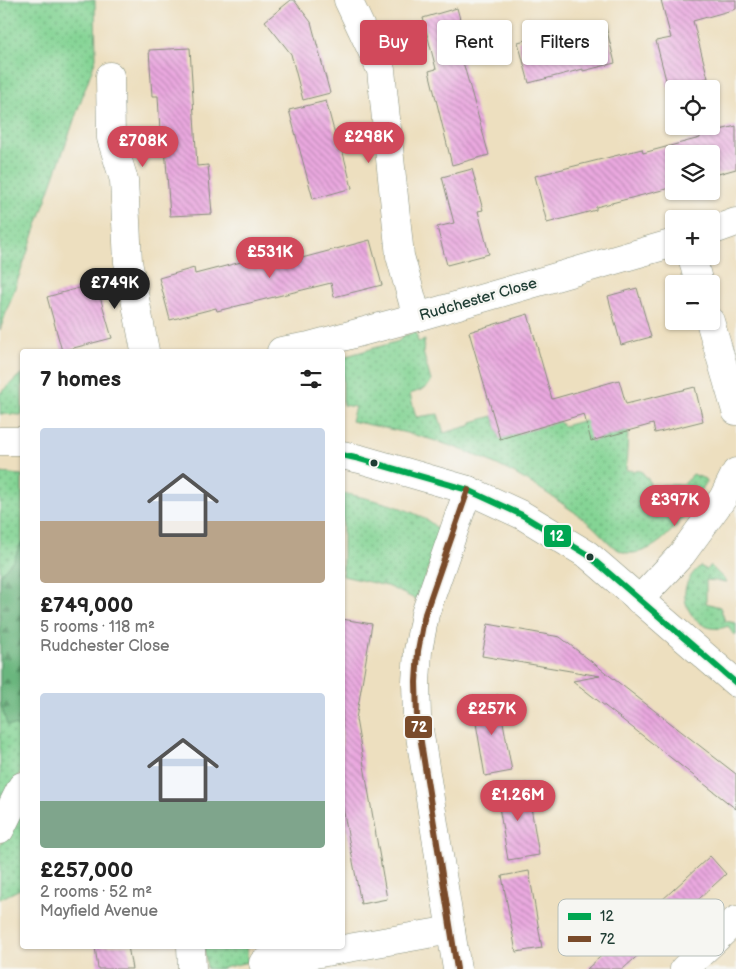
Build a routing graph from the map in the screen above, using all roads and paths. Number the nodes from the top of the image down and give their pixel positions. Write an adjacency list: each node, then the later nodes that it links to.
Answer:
1 (348, 0): 6 (street)
2 (110, 76): 8 (street)
3 (736, 222): 4 (street)
4 (720, 227)
5 (665, 245): 6 (street, Rudchester Close)
6 (417, 317): 9 (street, Rudchester Close)
7 (713, 330): 10 (street)
8 (145, 349)
9 (292, 349)
10 (736, 411)
11 (0, 441): 12 (street)
12 (20, 441)
13 (345, 456): 15 (street)
14 (736, 472): 16 (street)
15 (468, 490): 16 (street); 21 (street)
16 (640, 600): 17 (street)
17 (736, 683)
18 (20, 790): 19 (street)
19 (0, 830)
20 (736, 920): 22 (street)
21 (451, 930): 23 (street); 29 (street)
22 (724, 931)
23 (345, 946)
24 (191, 949): 28 (street)
25 (328, 949): 27 (street)
26 (698, 956): 30 (street)
27 (263, 959)
28 (192, 969)
29 (458, 969)
30 (684, 969)

